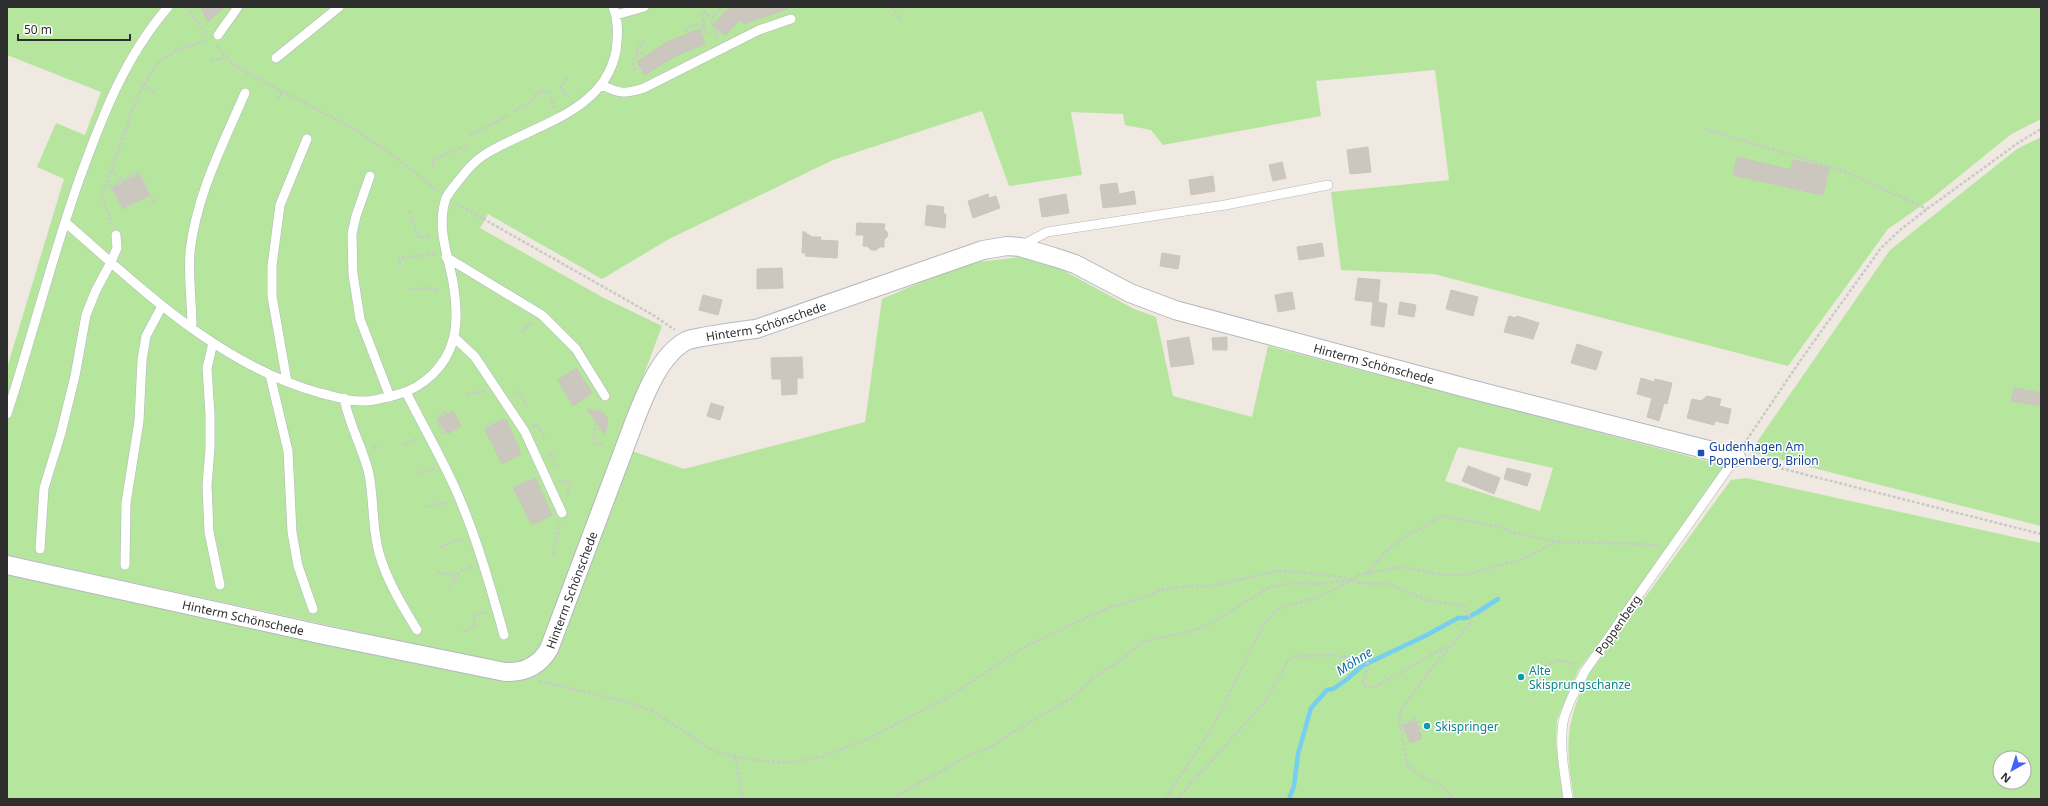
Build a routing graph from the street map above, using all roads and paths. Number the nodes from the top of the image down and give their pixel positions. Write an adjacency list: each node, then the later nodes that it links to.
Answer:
1 (168, 7): 53 (lane)
2 (186, 7): 28 (path)
3 (238, 7): 17 (lane)
4 (339, 7): 24 (lane)
5 (644, 7): 7 (lane)
6 (892, 7): 13 (path)
7 (615, 11): 29 (lane)
8 (704, 11): 11 (path)
9 (723, 12): 11 (path)
10 (701, 14): 14 (path)
11 (712, 18): 20 (path)
12 (791, 19): 20 (lane)
13 (901, 21)
14 (702, 26): 15 (path); 16 (path)
15 (686, 32)
16 (708, 34)
17 (218, 35)
18 (645, 42): 22 (path)
19 (216, 45): 23 (path)
20 (727, 46): 29 (lane)
21 (646, 52): 22 (path)
22 (638, 55): 26 (path)
23 (226, 57): 25 (path); 31 (path)
24 (276, 58)
25 (211, 61)
26 (635, 70)
27 (568, 76): 33 (path)
28 (144, 84): 30 (path); 44 (path)
29 (602, 85): 37 (lane)
30 (154, 92)
31 (283, 92): 34 (path); 48 (path)
32 (245, 93): 63 (lane)
33 (564, 96)
34 (277, 99)
35 (514, 111): 37 (path)
36 (509, 115): 40 (path)
37 (558, 117): 48 (lane)
38 (1704, 129): 50 (path)
39 (2041, 129): 50 (path)
40 (470, 136)
41 (308, 139): 68 (lane)
42 (466, 146): 43 (path)
43 (433, 168)
44 (111, 170): 46 (path); 55 (path)
45 (370, 176): 71 (lane)
46 (125, 181): 49 (path); 51 (path)
47 (1328, 185): 56 (lane, Hinterm Schönschede)
48 (446, 198): 54 (lane); 65 (path)
49 (151, 206)
50 (1927, 209): 82 (path)
51 (123, 210)
52 (410, 211): 54 (path)
53 (65, 222): 58 (lane); 75 (lane)
54 (442, 223): 57 (lane)
55 (116, 235): 58 (lane)
56 (1020, 247): 65 (street, Hinterm Schönschede); 82 (street, Hinterm Schönschede)
57 (446, 255): 59 (path); 64 (lane); 70 (lane)
58 (111, 262): 62 (lane); 96 (lane)
59 (400, 265)
60 (410, 289): 61 (path)
61 (439, 291)
62 (162, 306): 63 (lane); 100 (lane)
63 (192, 328): 66 (lane)
64 (454, 337): 69 (lane); 76 (lane)
65 (687, 340): 114 (street, Hinterm Schönschede)
66 (213, 343): 67 (lane); 105 (lane)
67 (270, 375): 68 (lane); 108 (lane)
68 (287, 382): 72 (lane)
69 (406, 392): 71 (lane); 83 (lane)
70 (605, 396)
71 (390, 397): 72 (lane)
72 (344, 398): 109 (lane)
73 (603, 408): 80 (path)
74 (447, 410): 79 (path)
75 (7, 414)
76 (514, 415): 77 (path); 78 (lane)
77 (486, 427)
78 (528, 438): 81 (path); 85 (lane)
79 (446, 440)
80 (602, 444)
81 (498, 453)
82 (1736, 457): 91 (path); 95 (lane, Poppenberg)
83 (444, 467): 84 (path); 87 (lane)
84 (417, 474)
85 (544, 476): 86 (path); 89 (lane)
86 (513, 488)
87 (460, 500): 88 (path); 92 (lane)
88 (425, 507)
89 (561, 510): 90 (path); 97 (path)
90 (526, 516)
91 (2041, 534)
92 (473, 535): 94 (path); 98 (lane)
93 (1556, 542): 95 (path); 102 (path); 102 (path)
94 (440, 547)
95 (1672, 548): 113 (lane, Poppenberg)
96 (40, 549)
97 (553, 554)
98 (483, 563): 103 (path); 107 (lane)
99 (7, 564): 114 (street, Hinterm Schönschede)
100 (125, 565)
101 (437, 573): 103 (path)
102 (1366, 574): 104 (path)
103 (456, 577): 106 (path)
104 (1350, 580): 112 (path); 118 (path); 120 (path); 121 (path)
105 (220, 585)
106 (450, 588)
107 (497, 608): 110 (path); 111 (lane)
108 (313, 609)
109 (417, 630)
110 (463, 631)
111 (504, 635)
112 (1449, 646): 116 (path); 122 (path)
113 (1588, 666): 115 (path); 124 (lane, Poppenberg)
114 (512, 672): 118 (path)
115 (1526, 674)
116 (1400, 726): 117 (path); 123 (path)
117 (1409, 732)
118 (735, 757): 119 (path)
119 (743, 799)
120 (891, 799)
121 (1165, 799)
122 (1178, 799)
123 (1454, 799)
124 (1568, 799)

